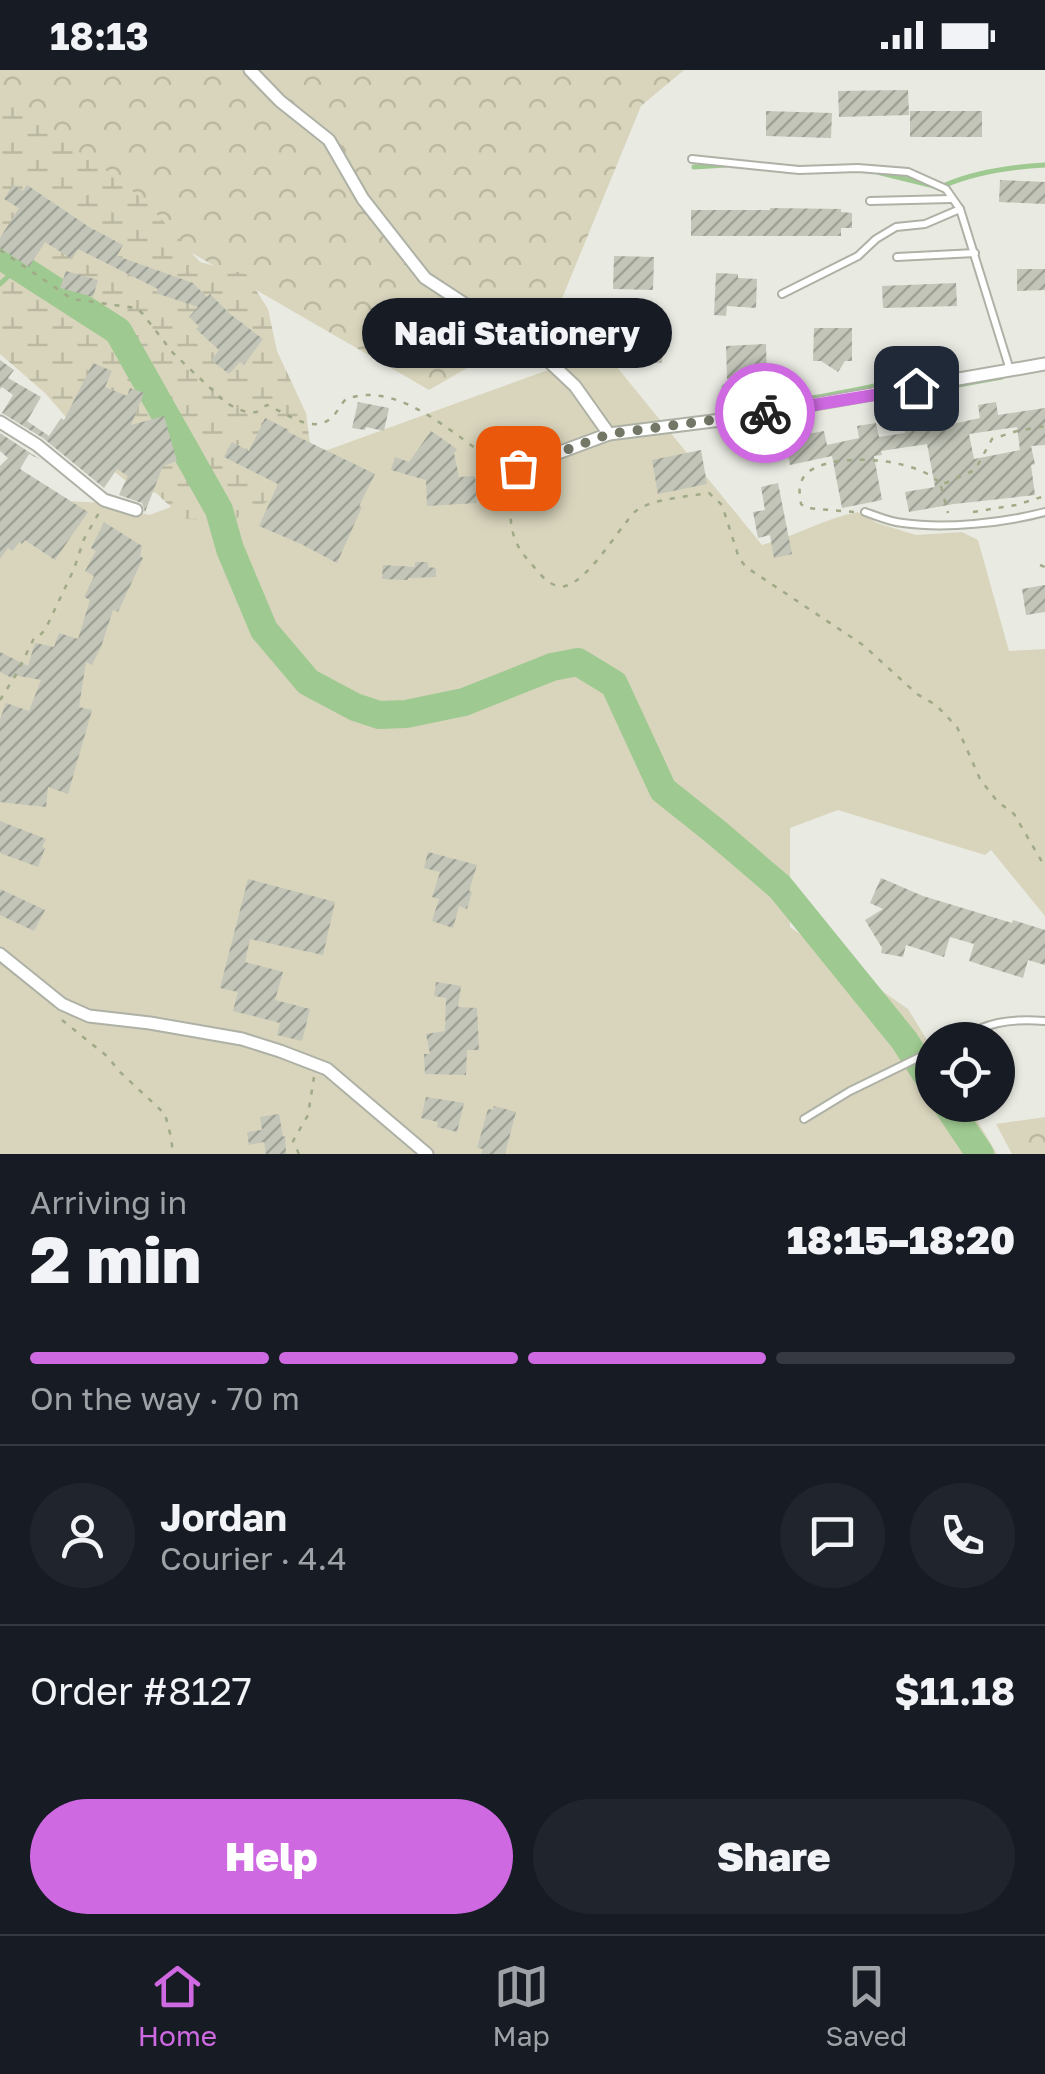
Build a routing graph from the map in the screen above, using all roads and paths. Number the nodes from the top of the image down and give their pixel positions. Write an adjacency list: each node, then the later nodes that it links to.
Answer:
1 (250, 70): 14 (street)
2 (692, 159): 3 (lane)
3 (952, 199): 4 (lane); 5 (lane)
4 (870, 202)
5 (960, 209): 7 (lane); 9 (lane)
6 (0, 250): 15 (path)
7 (974, 253): 8 (lane); 11 (lane)
8 (896, 257)
9 (782, 294)
10 (1045, 364): 11 (street)
11 (1010, 371): 14 (street)
12 (0, 422): 19 (street)
13 (1045, 426): 17 (path)
14 (609, 434): 16 (street)
15 (501, 466)
16 (518, 468): 26 (path)
17 (941, 484): 21 (path); 24 (path)
18 (1045, 496): 22 (path)
19 (104, 500): 20 (street); 25 (path)
20 (136, 510)
21 (865, 512): 23 (lane)
22 (968, 512)
23 (1045, 512)
24 (949, 516)
25 (0, 700)
26 (1045, 867)
27 (0, 954): 32 (street)
28 (53, 1013): 34 (path)
29 (1045, 1021): 30 (lane)
30 (1000, 1022)
31 (915, 1059): 33 (lane)
32 (315, 1065): 35 (path); 36 (street)
33 (804, 1119)
34 (173, 1154)
35 (299, 1154)
36 (428, 1154)

